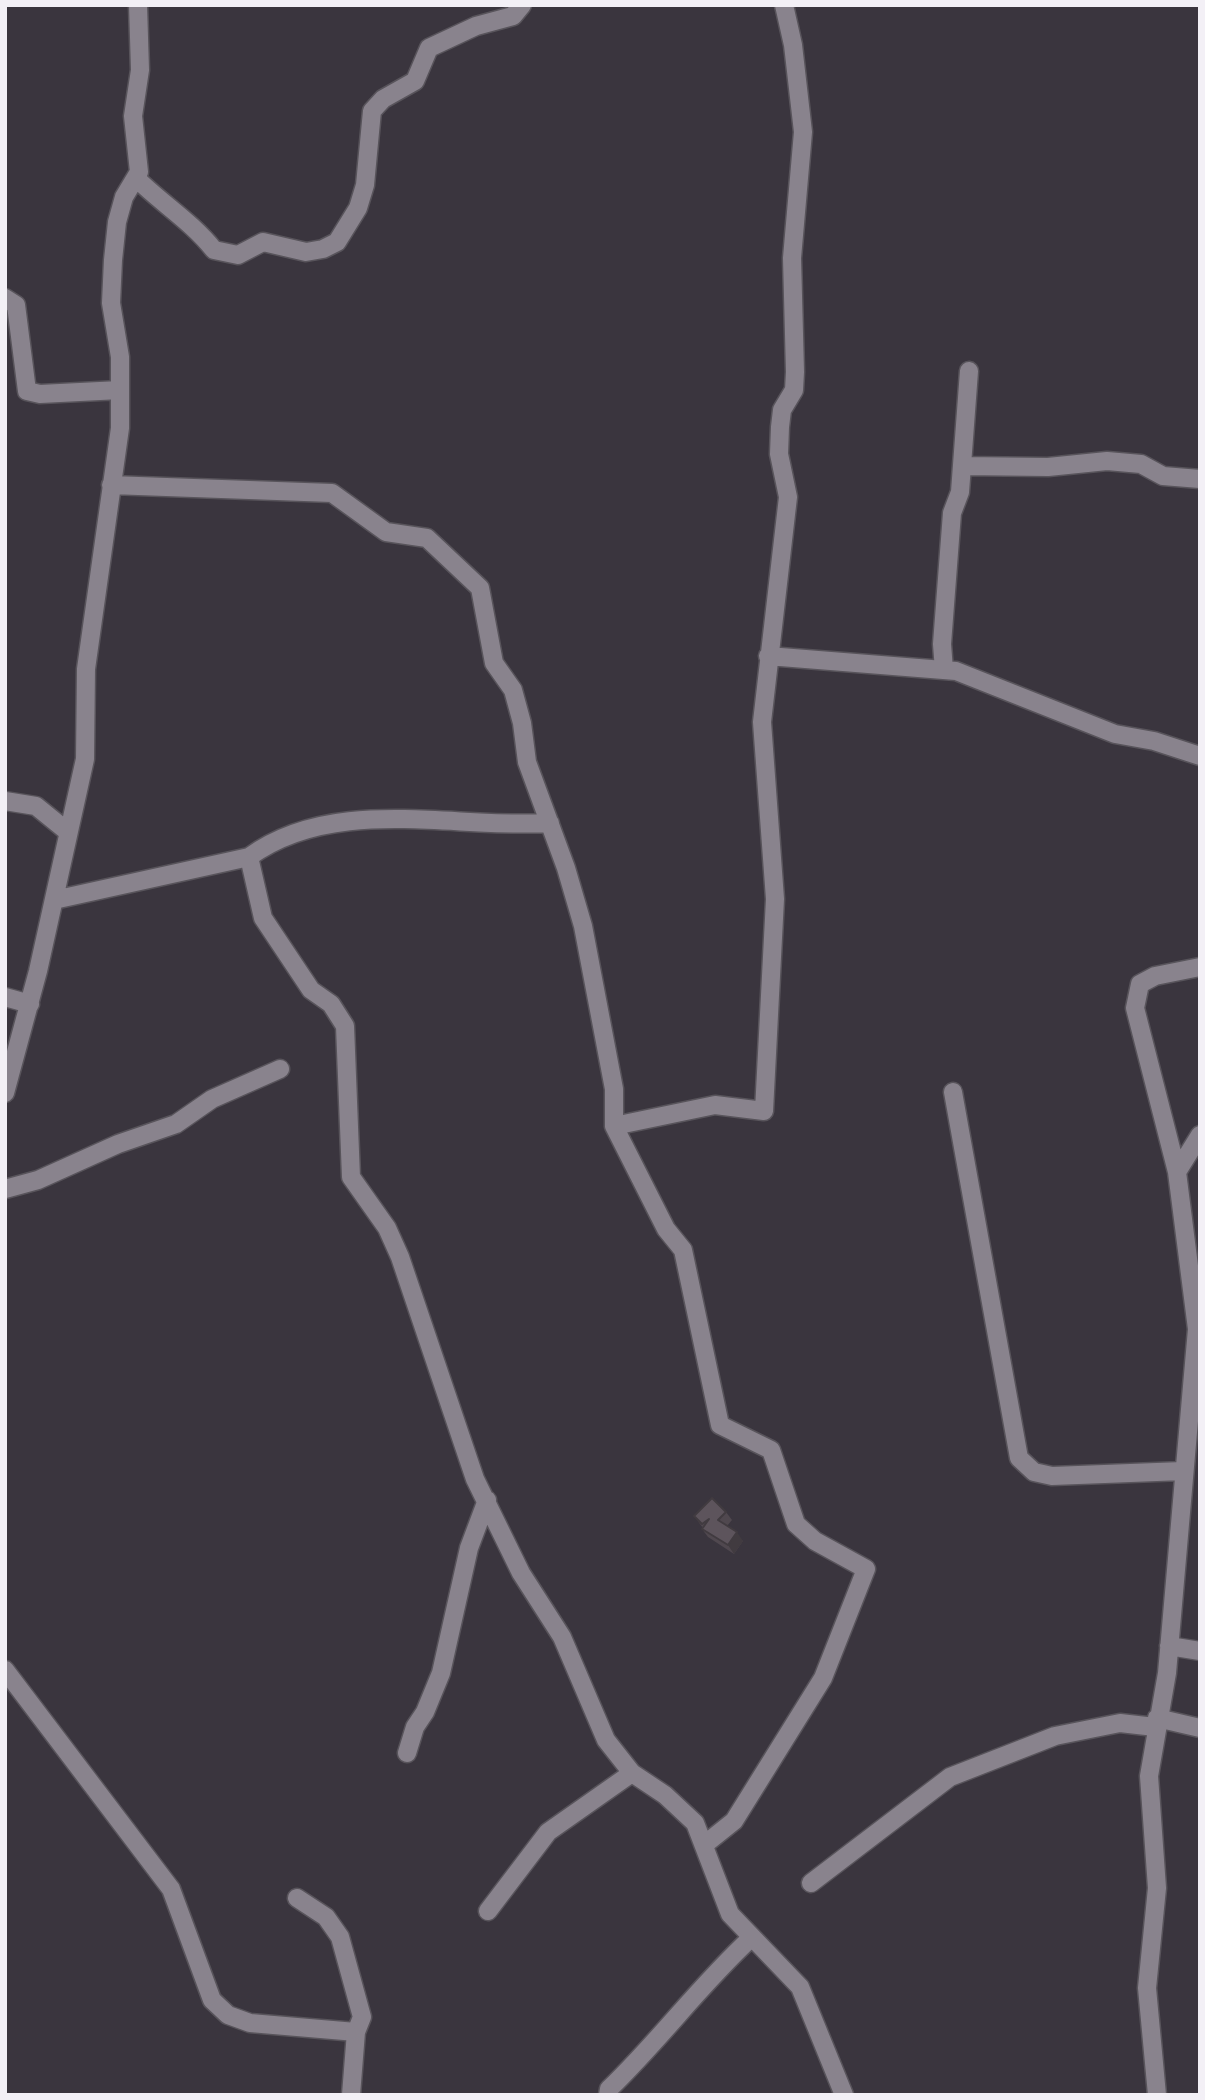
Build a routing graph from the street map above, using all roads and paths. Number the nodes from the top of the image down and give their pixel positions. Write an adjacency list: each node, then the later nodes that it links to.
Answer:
1 (138, 5): 4 (street)
2 (522, 5): 4 (street)
3 (784, 5): 11 (street)
4 (136, 178): 7 (street)
5 (5, 298): 7 (street)
6 (969, 371): 8 (street)
7 (120, 390): 10 (street)
8 (963, 466): 9 (street); 12 (street)
9 (1200, 479)
10 (111, 485): 15 (street); 16 (street)
11 (768, 656): 12 (street); 25 (street)
12 (944, 670): 13 (street)
13 (1200, 756)
14 (5, 801): 16 (street)
15 (550, 823): 17 (street); 25 (street)
16 (68, 832): 18 (street)
17 (249, 857): 18 (street); 31 (street)
18 (54, 900): 21 (street)
19 (1200, 967): 27 (street)
20 (5, 997): 21 (street)
21 (30, 1004): 23 (street)
22 (280, 1069): 28 (street)
23 (5, 1093)
24 (953, 1093): 30 (street)
25 (614, 1126): 39 (street)
26 (1200, 1135): 27 (street)
27 (1177, 1172): 29 (street)
28 (5, 1189)
29 (1198, 1337): 30 (street)
30 (1183, 1471): 32 (street)
31 (487, 1500): 37 (street); 38 (street)
32 (1169, 1646): 33 (street); 35 (street)
33 (1200, 1651)
34 (5, 1670): 44 (street)
35 (1156, 1723): 36 (street); 40 (street); 48 (street)
36 (1200, 1728)
37 (407, 1754)
38 (632, 1773): 39 (street); 42 (street)
39 (704, 1845): 43 (street)
40 (811, 1884)
41 (297, 1898): 44 (street)
42 (488, 1911)
43 (751, 1938): 46 (street); 47 (street)
44 (356, 2032): 45 (street)
45 (351, 2095)
46 (608, 2095)
47 (844, 2095)
48 (1157, 2095)

